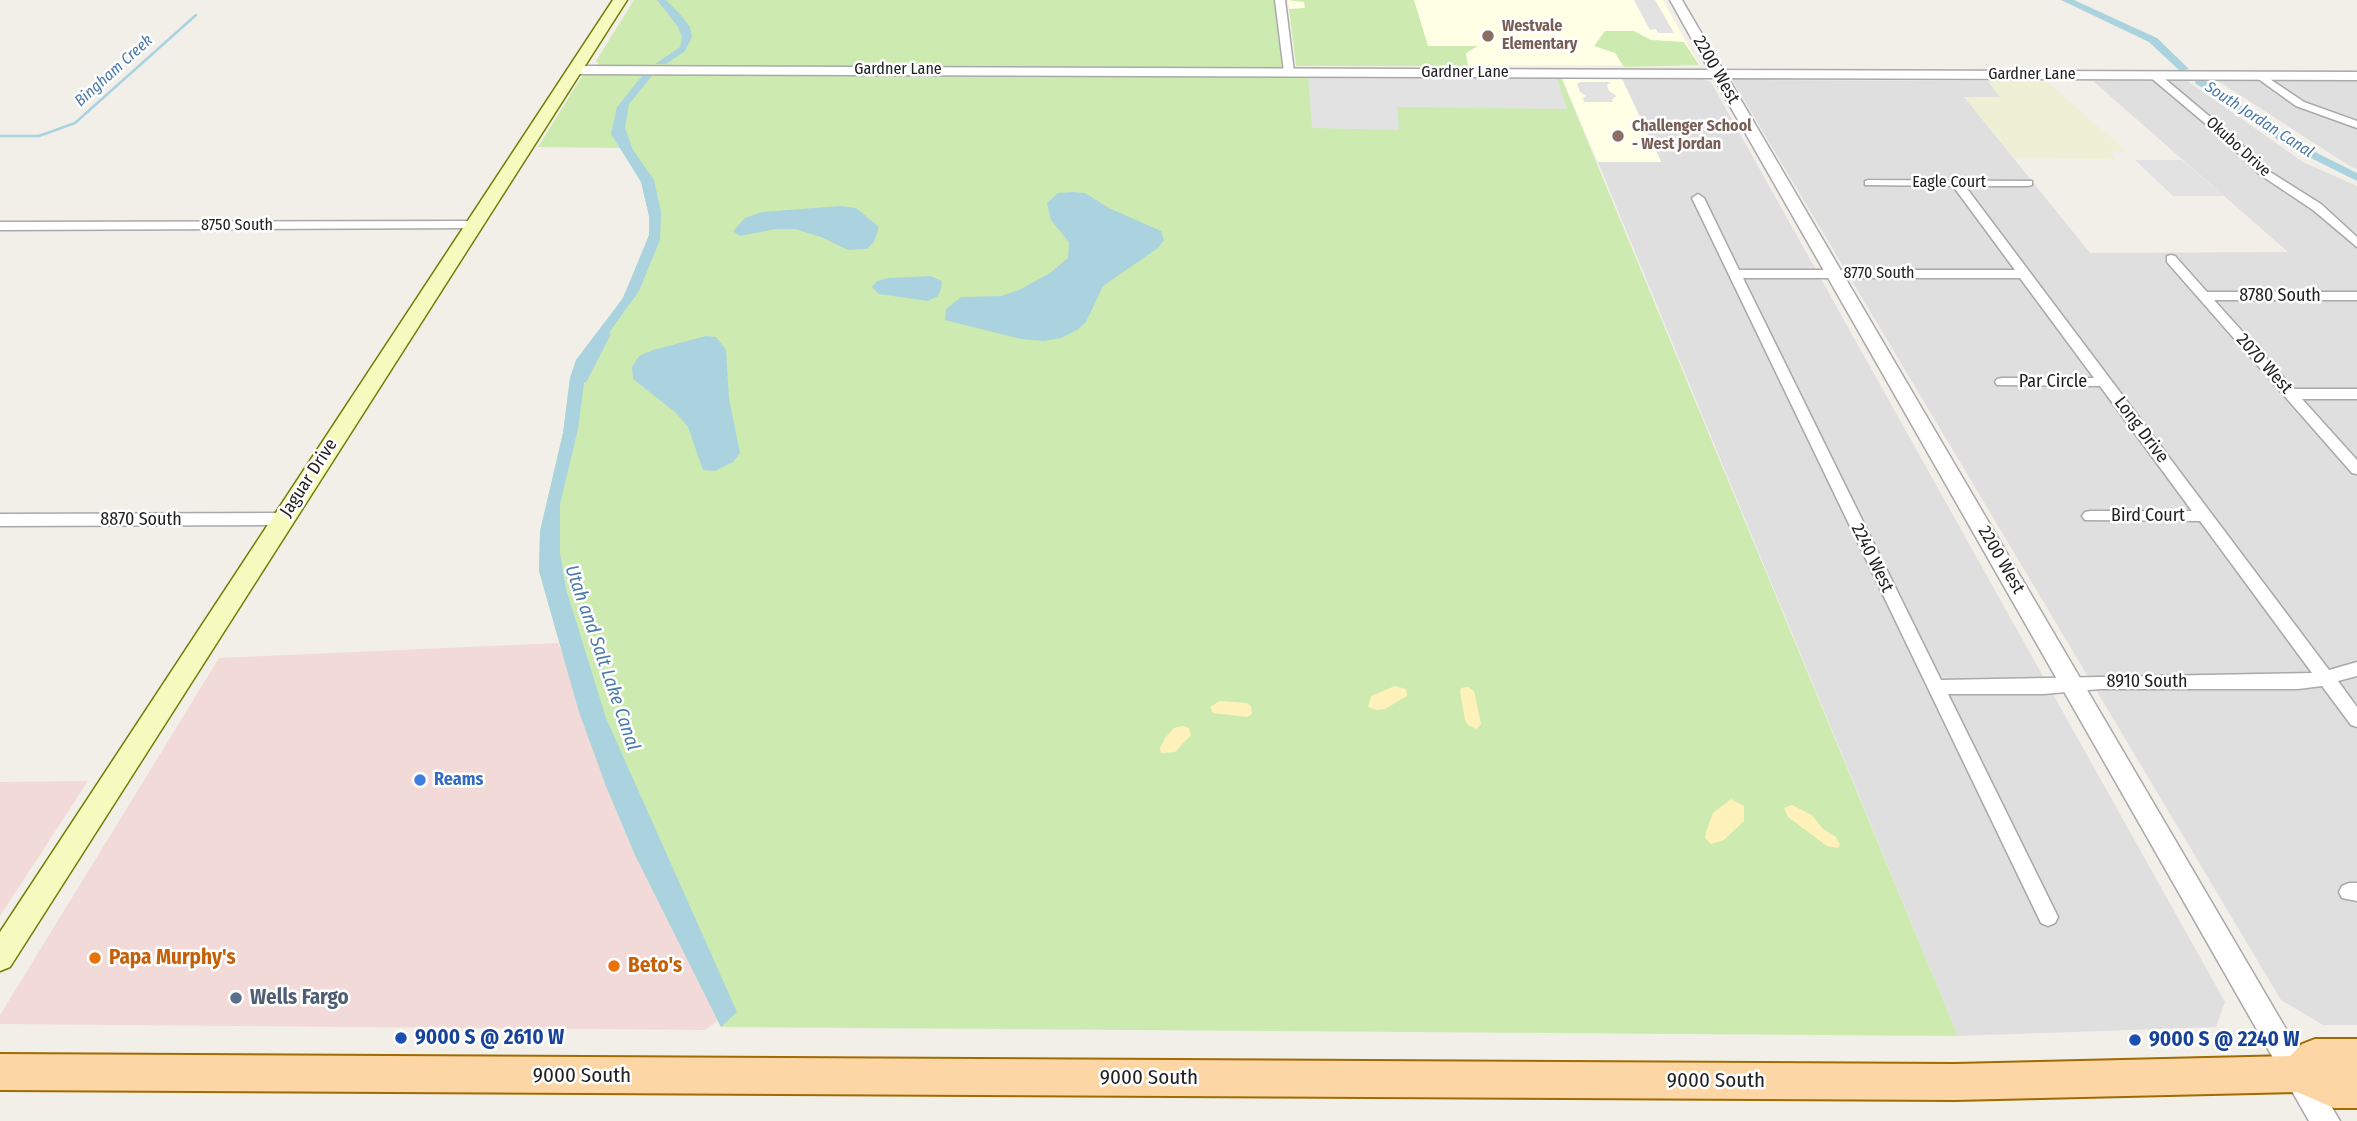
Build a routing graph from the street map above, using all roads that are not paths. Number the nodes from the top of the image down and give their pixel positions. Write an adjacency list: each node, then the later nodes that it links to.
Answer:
1 (620, 0): 4 (main road, Jaguar Drive)
2 (1280, 0): 5 (street)
3 (1676, 0): 6 (street, 2200 West)
4 (574, 70): 5 (street, Gardner Lane); 15 (main road, Jaguar Drive)
5 (1289, 72): 6 (street, Gardner Lane)
6 (1718, 74): 7 (street, Gardner Lane); 20 (street, 2200 West)
7 (2154, 75): 8 (street, Gardner Lane); 17 (street, Okubo Drive)
8 (2261, 76): 9 (street, Gardner Lane); 10 (street)
9 (2357, 76)
10 (2357, 125)
11 (1870, 183): 12 (street, Eagle Court)
12 (1956, 183): 13 (street, Eagle Court); 21 (street, Long Drive)
13 (2028, 183)
14 (1698, 198): 19 (street, 2240 West)
15 (474, 225): 16 (street, 8750 South); 31 (main road, Jaguar Drive)
16 (0, 226)
17 (2357, 243)
18 (2171, 260): 22 (street, 2070 West)
19 (1735, 274): 20 (street, 8770 South); 36 (street, 2240 West)
20 (1835, 274): 21 (street, 8770 South); 35 (street, 2200 West)
21 (2024, 274): 24 (street, Long Drive)
22 (2204, 296): 23 (street, 8780 South); 26 (street, 2070 West)
23 (2357, 296)
24 (2105, 382): 25 (street, Par Circle); 30 (street, Long Drive)
25 (2002, 383)
26 (2291, 394): 27 (street); 28 (street, 2070 West)
27 (2357, 394)
28 (2357, 469)
29 (2090, 516): 30 (street, Bird Court)
30 (2205, 516): 34 (street, Long Drive)
31 (283, 519): 32 (street, 8870 South); 39 (main road, Jaguar Drive)
32 (0, 520)
33 (2357, 669): 34 (street, 8910 South)
34 (2326, 678): 35 (street, 8910 South); 37 (street, Long Drive)
35 (2074, 685): 36 (street, 8910 South); 42 (street, 2200 West)
36 (1935, 687): 38 (street, 2240 West)
37 (2357, 720)
38 (2048, 917)
39 (0, 957)
40 (2357, 1057): 42 (main road)
41 (0, 1072): 42 (main road, 9000 South)
42 (2298, 1074): 43 (main road, 9000 South); 44 (street, 2200 West)
43 (2357, 1090)
44 (2325, 1121)

